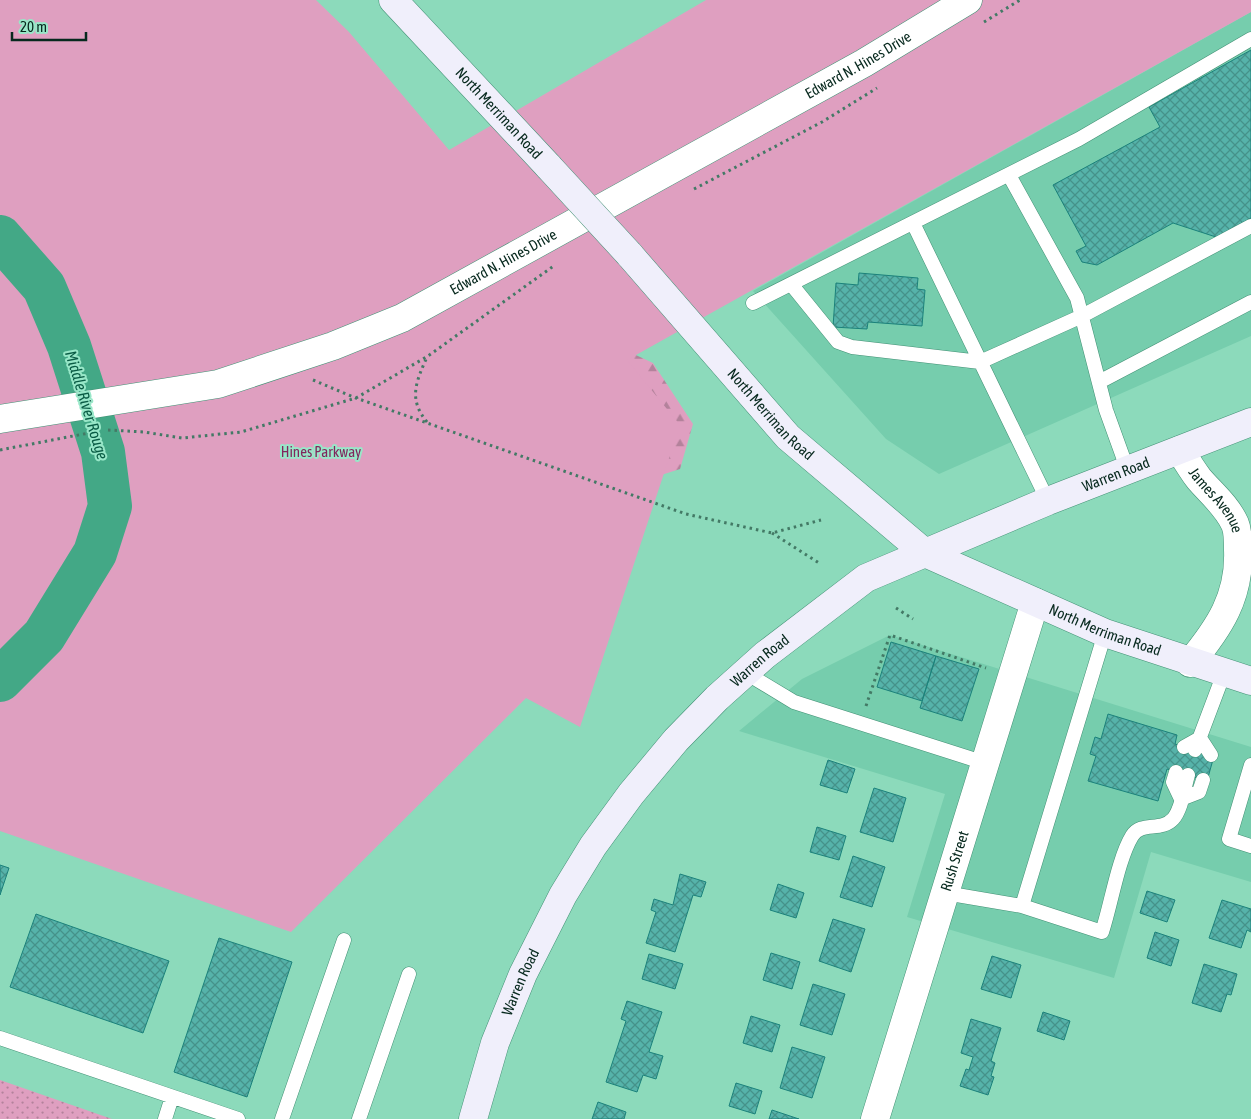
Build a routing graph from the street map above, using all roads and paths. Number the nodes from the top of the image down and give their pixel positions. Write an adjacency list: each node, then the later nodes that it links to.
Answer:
1 (393, 0): 25 (main road, North Merriman Road, bridge)
2 (968, 0): 13 (street, Edward N. Hines Drive)
3 (1251, 39): 4 (lane)
4 (1009, 175): 5 (lane); 10 (lane)
5 (913, 223): 7 (lane); 12 (lane)
6 (1251, 226): 10 (lane)
7 (791, 284): 9 (lane); 12 (lane)
8 (1251, 302): 14 (lane)
9 (753, 303)
10 (1082, 316): 12 (lane); 14 (lane)
11 (428, 356): 17 (path)
12 (980, 362): 22 (lane)
13 (280, 365): 15 (street, Edward N. Hines Drive); 17 (path)
14 (1099, 382): 21 (lane)
15 (0, 419)
16 (1251, 422): 20 (main road, Warren Road)
17 (429, 424): 24 (path)
18 (108, 430): 19 (path)
19 (0, 450)
20 (1180, 450): 21 (main road, Warren Road); 31 (street, James Avenue)
21 (1128, 470): 22 (main road, Warren Road)
22 (1048, 501): 25 (main road, Warren Road)
23 (821, 520): 24 (path)
24 (772, 533): 26 (path)
25 (925, 553): 27 (main road, North Merriman Road); 33 (main road, Warren Road)
26 (819, 563)
27 (1035, 602): 30 (main road, North Merriman Road); 38 (street, Rush Street)
28 (896, 608): 29 (path)
29 (913, 619)
30 (1105, 633): 31 (main road, North Merriman Road); 45 (lane)
31 (1190, 663): 34 (main road, North Merriman Road)
32 (986, 668): 36 (path)
33 (746, 673): 36 (lane); 54 (main road, Warren Road)
34 (1224, 673): 35 (main road, North Merriman Road); 37 (lane)
35 (1251, 681)
36 (860, 723): 38 (lane)
37 (1211, 755)
38 (985, 763): 44 (street, Rush Street)
39 (1251, 765): 43 (lane)
40 (1182, 774): 42 (lane)
41 (1203, 780): 42 (lane)
42 (1181, 799): 45 (lane)
43 (1251, 846)
44 (945, 893): 45 (lane); 55 (street, Rush Street)
45 (1022, 906)
46 (344, 940): 52 (lane)
47 (409, 974): 53 (lane)
48 (0, 1038): 49 (lane)
49 (172, 1097): 50 (lane); 51 (lane)
50 (165, 1119)
51 (238, 1119)
52 (282, 1119)
53 (359, 1119)
54 (473, 1119)
55 (875, 1119)

